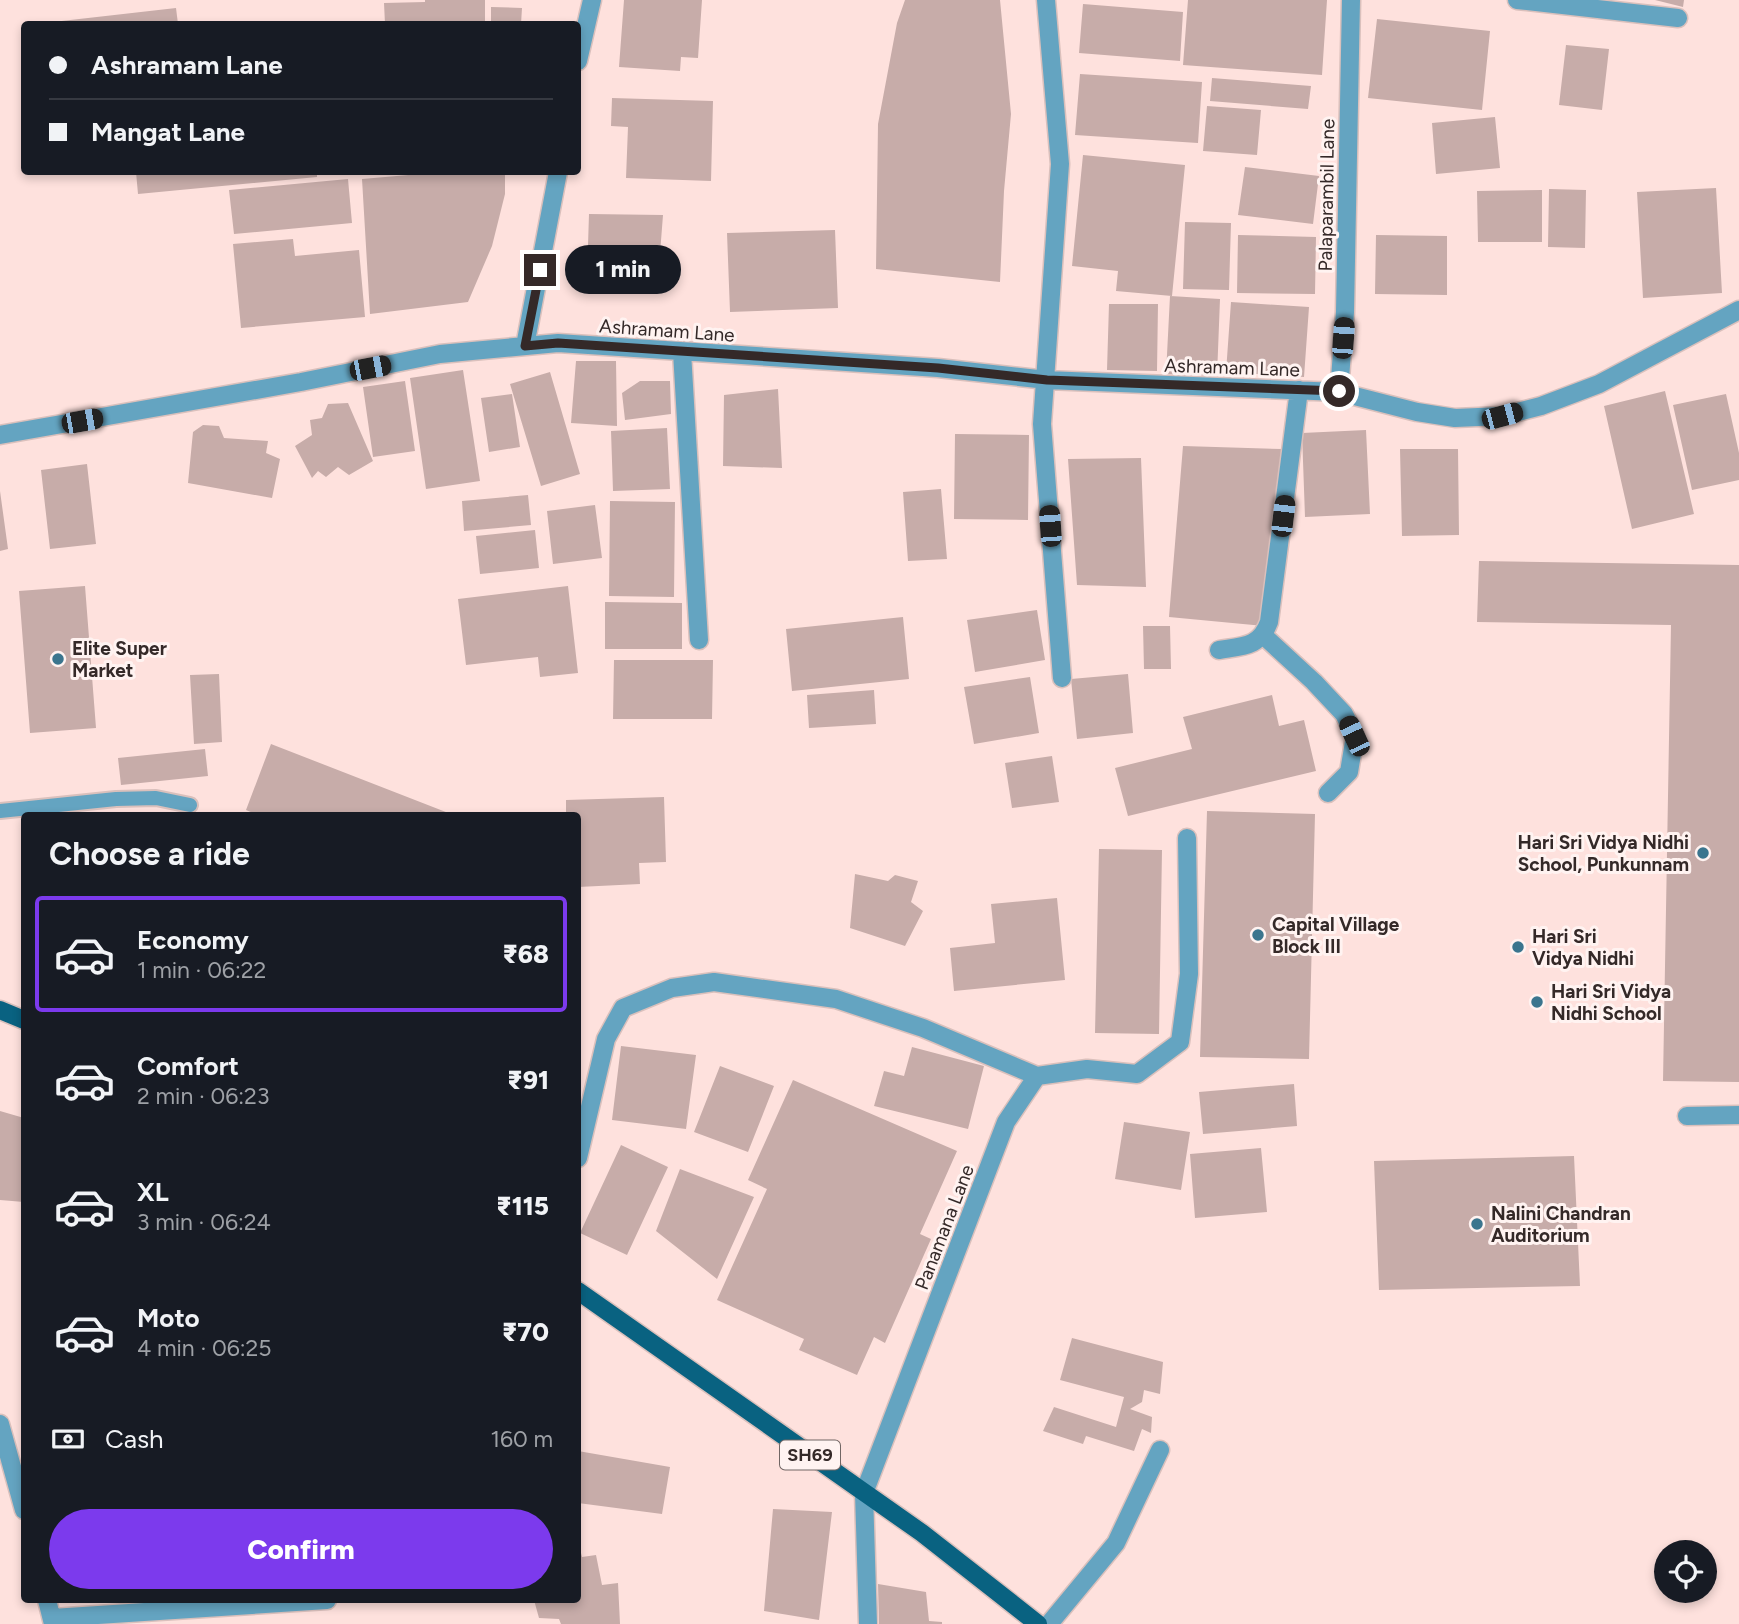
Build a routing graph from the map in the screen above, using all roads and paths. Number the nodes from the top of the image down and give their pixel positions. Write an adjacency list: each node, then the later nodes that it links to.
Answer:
1 (592, 0): 6 (street)
2 (1046, 0): 11 (street)
3 (1351, 0): 13 (street, Palaparambil Lane)
4 (1517, 0): 5 (street)
5 (1678, 18)
6 (581, 48)
7 (557, 175): 9 (street)
8 (1739, 310): 13 (street, Ashramam Lane)
9 (525, 346): 10 (street, Ashramam Lane); 14 (street, Ashramam Lane)
10 (682, 352): 11 (street, Ashramam Lane); 16 (street)
11 (1047, 380): 12 (street, Ashramam Lane); 18 (street)
12 (1298, 390): 13 (street, Ashramam Lane); 15 (street)
13 (1339, 391)
14 (0, 435)
15 (1264, 636): 17 (street); 19 (street)
16 (699, 640)
17 (1219, 650)
18 (1062, 678)
19 (1328, 793)
20 (190, 805): 21 (lane)
21 (0, 811)
22 (1187, 838): 25 (street)
23 (0, 1010): 24 (main road)
24 (21, 1019)
25 (1037, 1076): 28 (street); 32 (street, Panamana Lane)
26 (1739, 1115): 27 (street)
27 (1688, 1116)
28 (581, 1145)
29 (581, 1293): 32 (main road, SH69)
30 (0, 1424): 33 (street)
31 (1160, 1450): 39 (street)
32 (864, 1493): 37 (street); 38 (main road, SH69)
33 (21, 1499)
34 (48, 1603): 36 (street)
35 (288, 1603): 36 (street)
36 (52, 1621)
37 (868, 1624)
38 (1038, 1624)
39 (1049, 1624)

